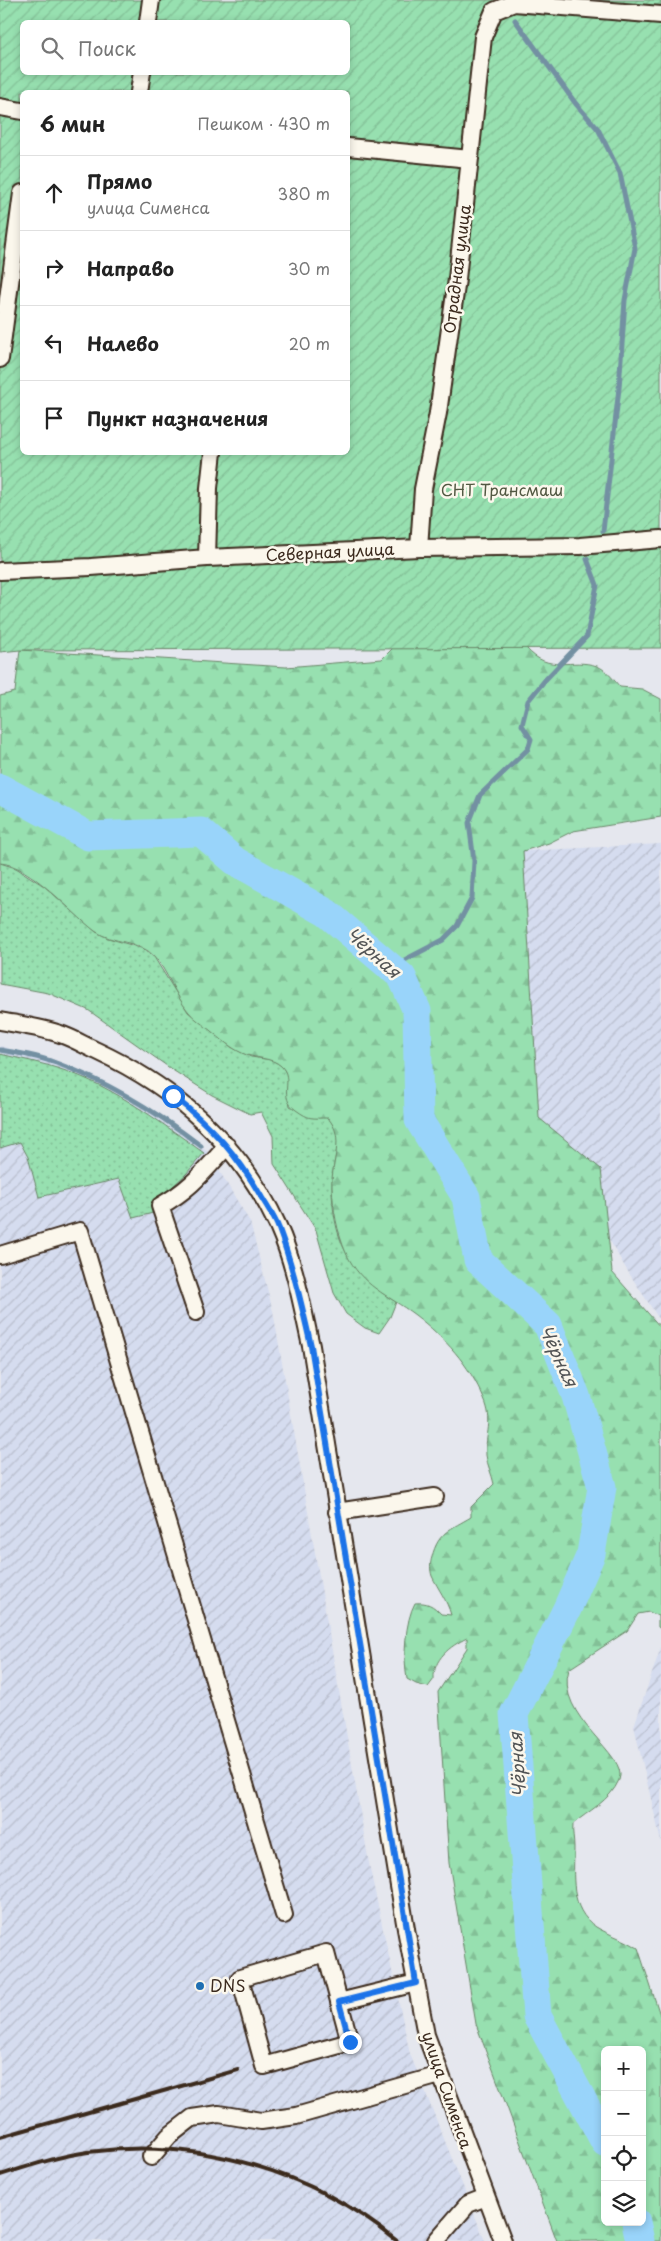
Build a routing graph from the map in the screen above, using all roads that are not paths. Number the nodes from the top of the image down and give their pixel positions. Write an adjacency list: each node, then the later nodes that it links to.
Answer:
1 (151, 0): 3 (street)
2 (661, 15): 9 (street, Отрадная улица)
3 (148, 20)
4 (142, 75): 5 (street)
5 (139, 90)
6 (0, 107): 7 (street)
7 (20, 110)
8 (350, 147): 9 (street)
9 (470, 159): 14 (street, Отрадная улица)
10 (20, 209): 11 (street)
11 (0, 358)
12 (214, 455): 15 (street)
13 (661, 539): 14 (street, Северная улица)
14 (419, 548): 15 (street, Северная улица)
15 (207, 558): 16 (street, Северная улица)
16 (0, 571)
17 (0, 1021): 18 (street, улица Сименса)
18 (227, 1146): 20 (street); 22 (street, улица Сименса)
19 (0, 1255): 23 (street)
20 (196, 1312)
21 (435, 1497): 22 (street)
22 (338, 1512): 24 (street, улица Сименса)
23 (284, 1915)
24 (416, 1983): 25 (street); 26 (street, улица Сименса)
25 (339, 2002): 25 (street)
26 (440, 2074): 27 (street); 28 (street, улица Сименса)
27 (151, 2157)
28 (486, 2197): 29 (street); 30 (street, улица Сименса)
29 (436, 2241)
30 (503, 2241)

